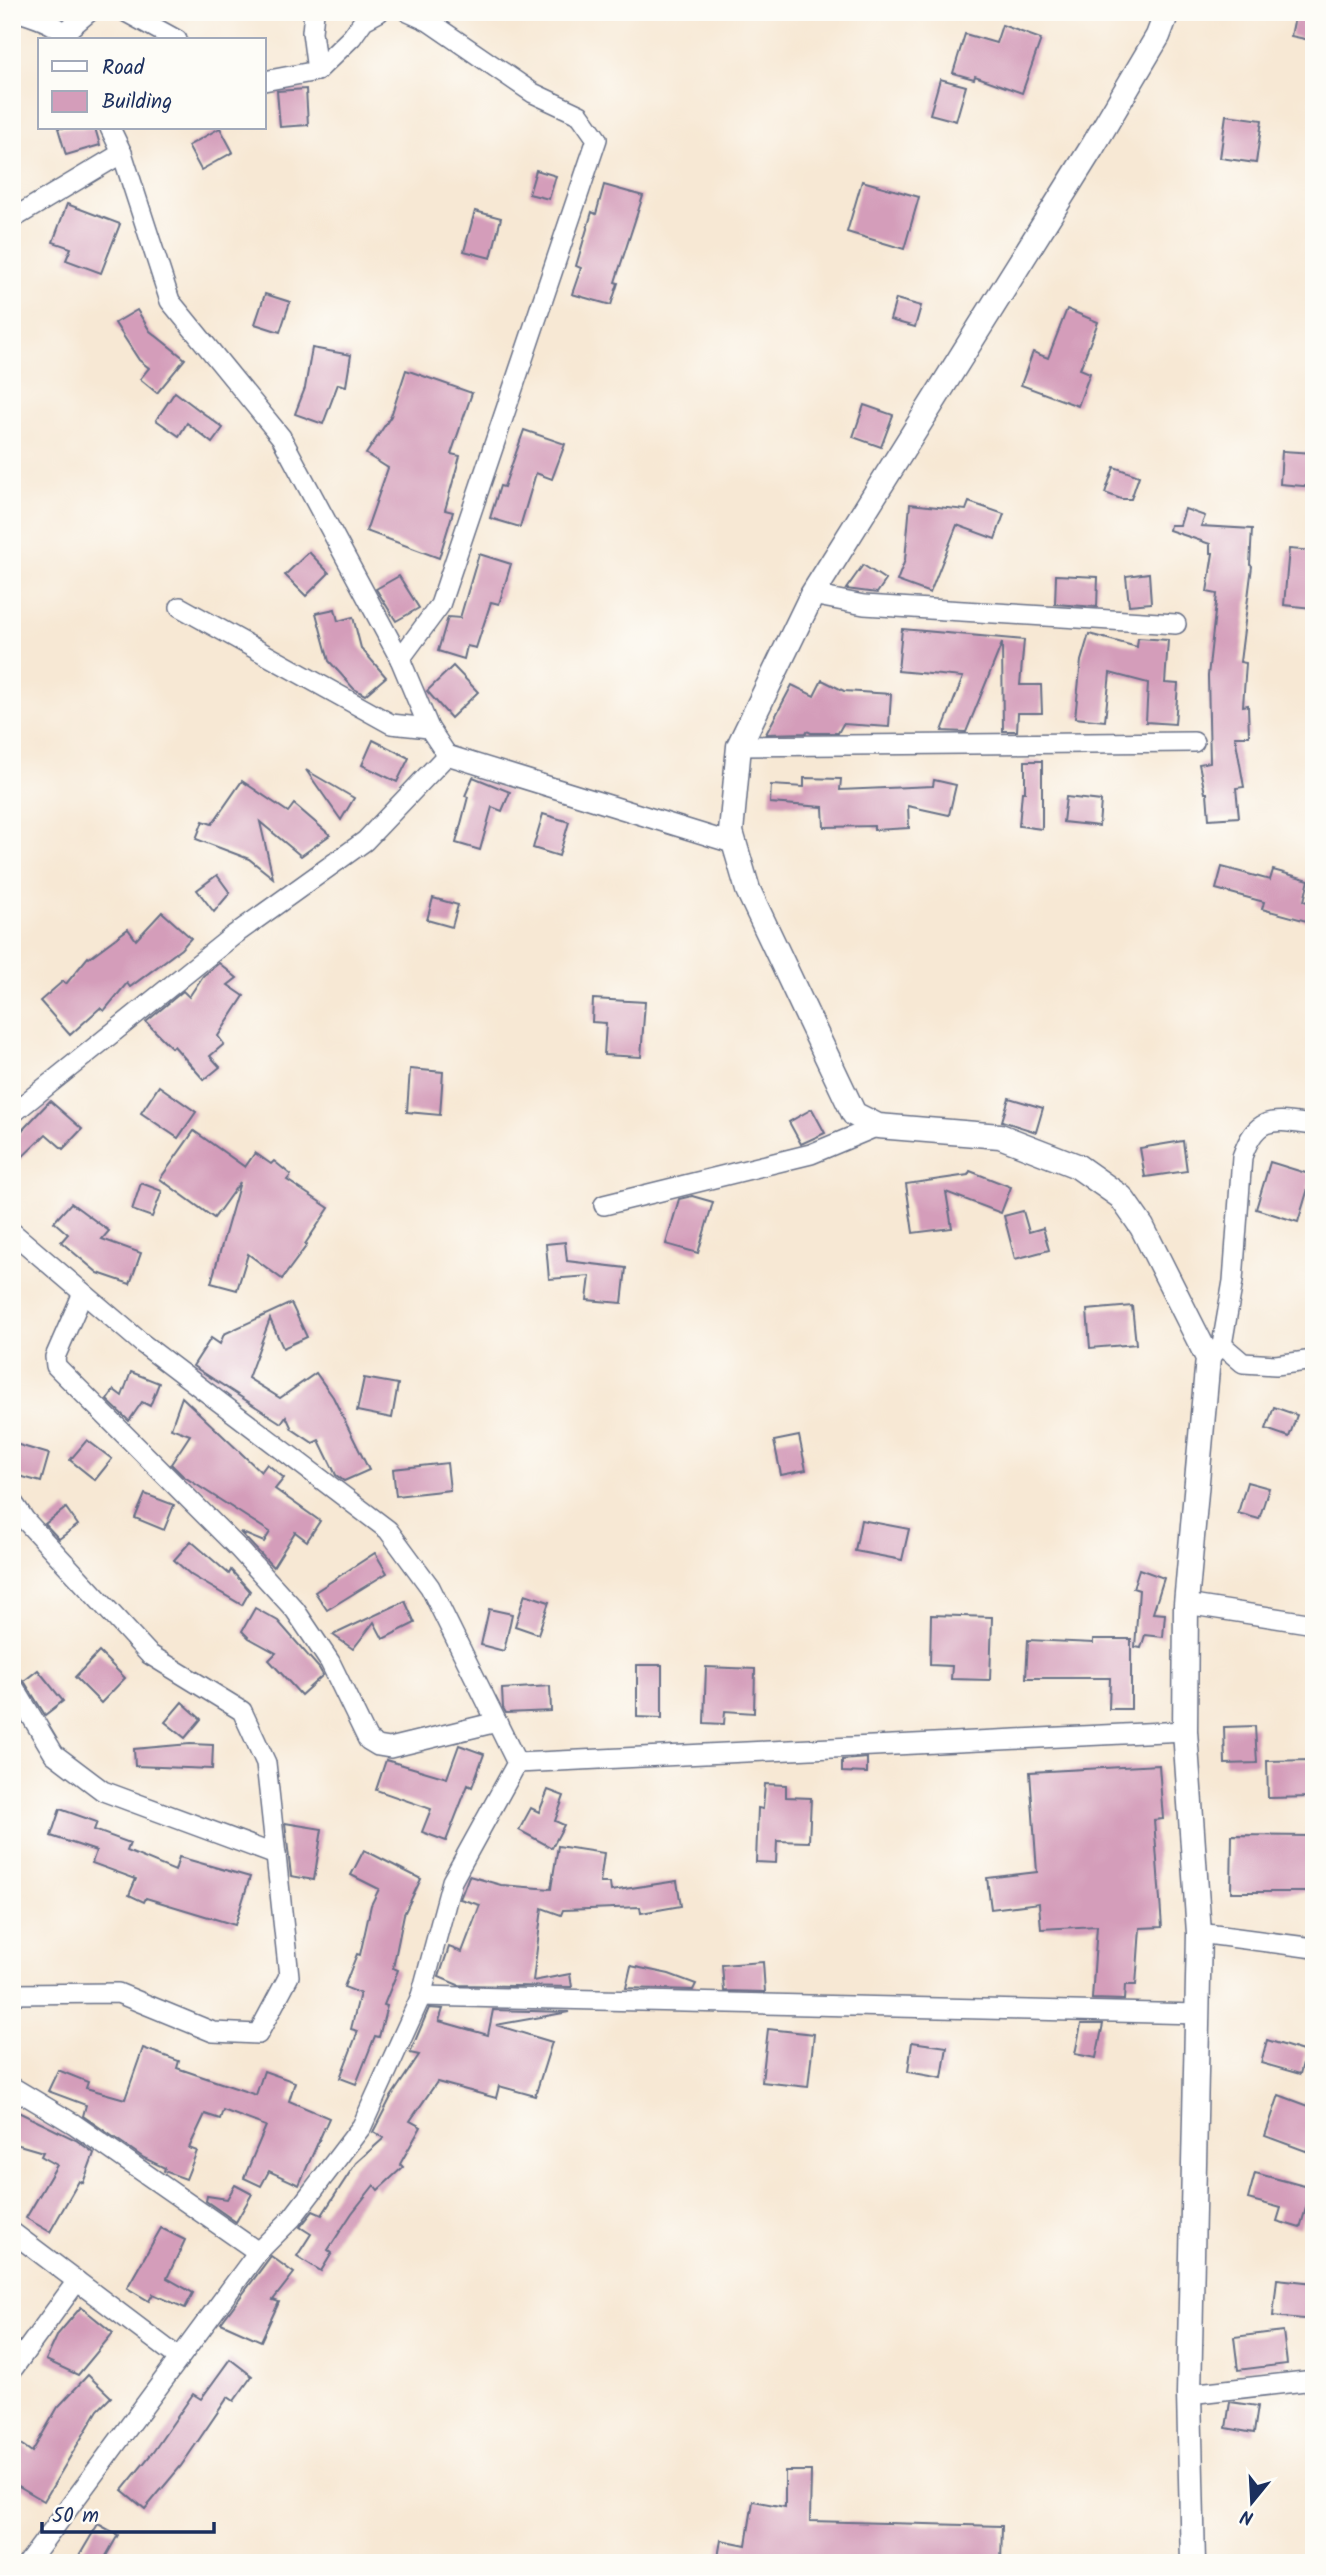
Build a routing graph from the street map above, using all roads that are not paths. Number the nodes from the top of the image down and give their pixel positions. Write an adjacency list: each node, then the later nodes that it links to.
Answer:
1 (19, 12): 8 (street)
2 (89, 12): 8 (street)
3 (126, 12): 9 (street)
4 (314, 12): 10 (street)
5 (379, 12): 10 (street)
6 (408, 12): 18 (street)
7 (1167, 12): 15 (street)
8 (67, 36)
9 (173, 38)
10 (317, 71): 11 (street)
11 (266, 80)
12 (111, 130): 13 (street)
13 (122, 153): 14 (street); 18 (street)
14 (12, 219)
15 (812, 595): 17 (street); 21 (street)
16 (180, 607): 19 (street)
17 (1177, 624)
18 (400, 659): 19 (street)
19 (429, 729): 22 (street)
20 (1194, 742): 21 (street)
21 (739, 746): 23 (street)
22 (447, 755): 23 (street); 24 (street)
23 (735, 844): 26 (street)
24 (12, 1114)
25 (1314, 1125): 30 (street)
26 (878, 1126): 27 (street); 30 (street)
27 (604, 1205)
28 (12, 1232): 29 (street)
29 (83, 1293): 36 (street); 36 (street)
30 (1215, 1351): 31 (street); 33 (street)
31 (1314, 1360)
32 (12, 1501): 39 (street)
33 (1186, 1604): 34 (street); 37 (street)
34 (1314, 1624)
35 (12, 1684): 39 (street)
36 (497, 1722): 38 (street)
37 (1185, 1731): 38 (street); 40 (street)
38 (517, 1763): 43 (street)
39 (276, 1855): 42 (street)
40 (1199, 1933): 41 (street); 44 (street)
41 (1314, 1948)
42 (12, 1994)
43 (421, 1996): 44 (street); 47 (street)
44 (1199, 2014): 52 (street)
45 (12, 2087): 47 (street)
46 (12, 2232): 48 (street)
47 (258, 2252): 49 (street)
48 (77, 2281): 49 (street); 50 (street)
49 (180, 2358): 53 (street)
50 (12, 2370)
51 (1314, 2380): 52 (street)
52 (1189, 2394): 54 (street)
53 (28, 2563)
54 (1193, 2563)

